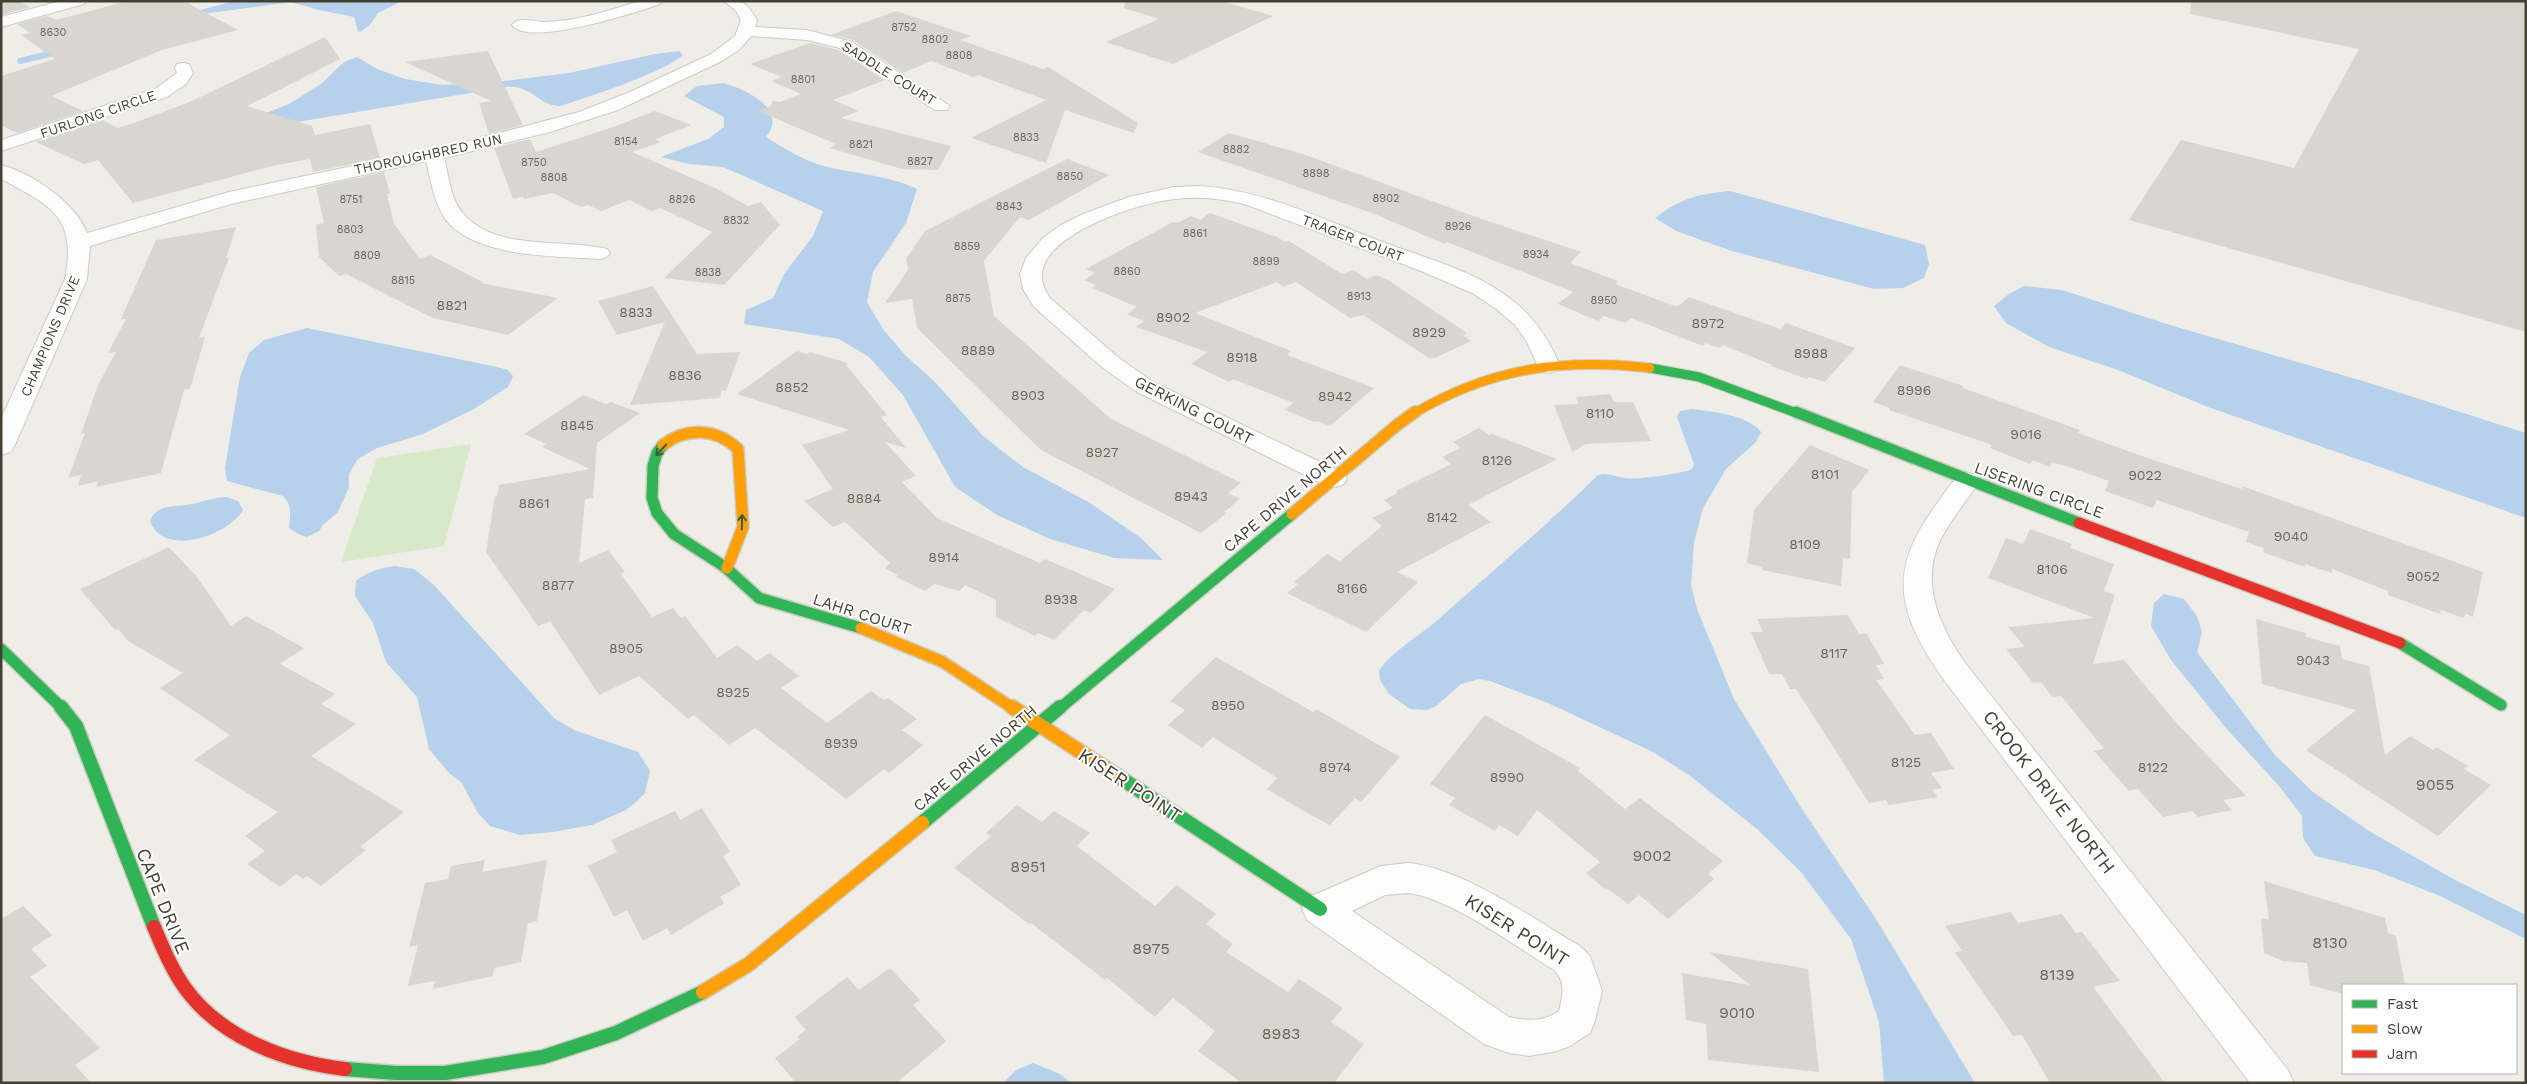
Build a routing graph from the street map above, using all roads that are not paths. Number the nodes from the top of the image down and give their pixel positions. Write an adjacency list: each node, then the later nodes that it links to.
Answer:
1 (655, 1): 5 (street)
2 (731, 1): 6 (street)
3 (77, 2): 4 (street)
4 (1, 22)
5 (520, 25)
6 (748, 25): 8 (street, SADDLE COURT); 10 (street, THOROUGHBRED RUN)
7 (183, 68): 9 (street, FURLONG CIRCLE)
8 (941, 106)
9 (1, 146)
10 (434, 154): 13 (street, THOROUGHBRED RUN); 14 (street)
11 (1, 171): 13 (street, CHAMPIONS DRIVE)
12 (1120, 206): 15 (street, TRAGER COURT); 17 (street, GERKING COURT)
13 (80, 242): 16 (street, CHAMPIONS DRIVE)
14 (600, 253)
15 (1548, 366): 17 (street, CAPE DRIVE NORTH); 18 (street, LISERING CIRCLE)
16 (1, 447)
17 (1334, 479): 22 (street, CAPE DRIVE NORTH)
18 (1966, 481): 21 (street, LISERING CIRCLE); 25 (street, CROOK DRIVE NORTH)
19 (726, 568): 19 (street, LAHR COURT, one-way to 19); 22 (street, LAHR COURT)
20 (1, 649): 24 (street, CAPE DRIVE)
21 (2501, 704)
22 (1040, 726): 23 (street, KISER POINT); 24 (street, CAPE DRIVE NORTH)
23 (1320, 909): 23 (street, KISER POINT)
24 (371, 1078)
25 (2274, 1083)

